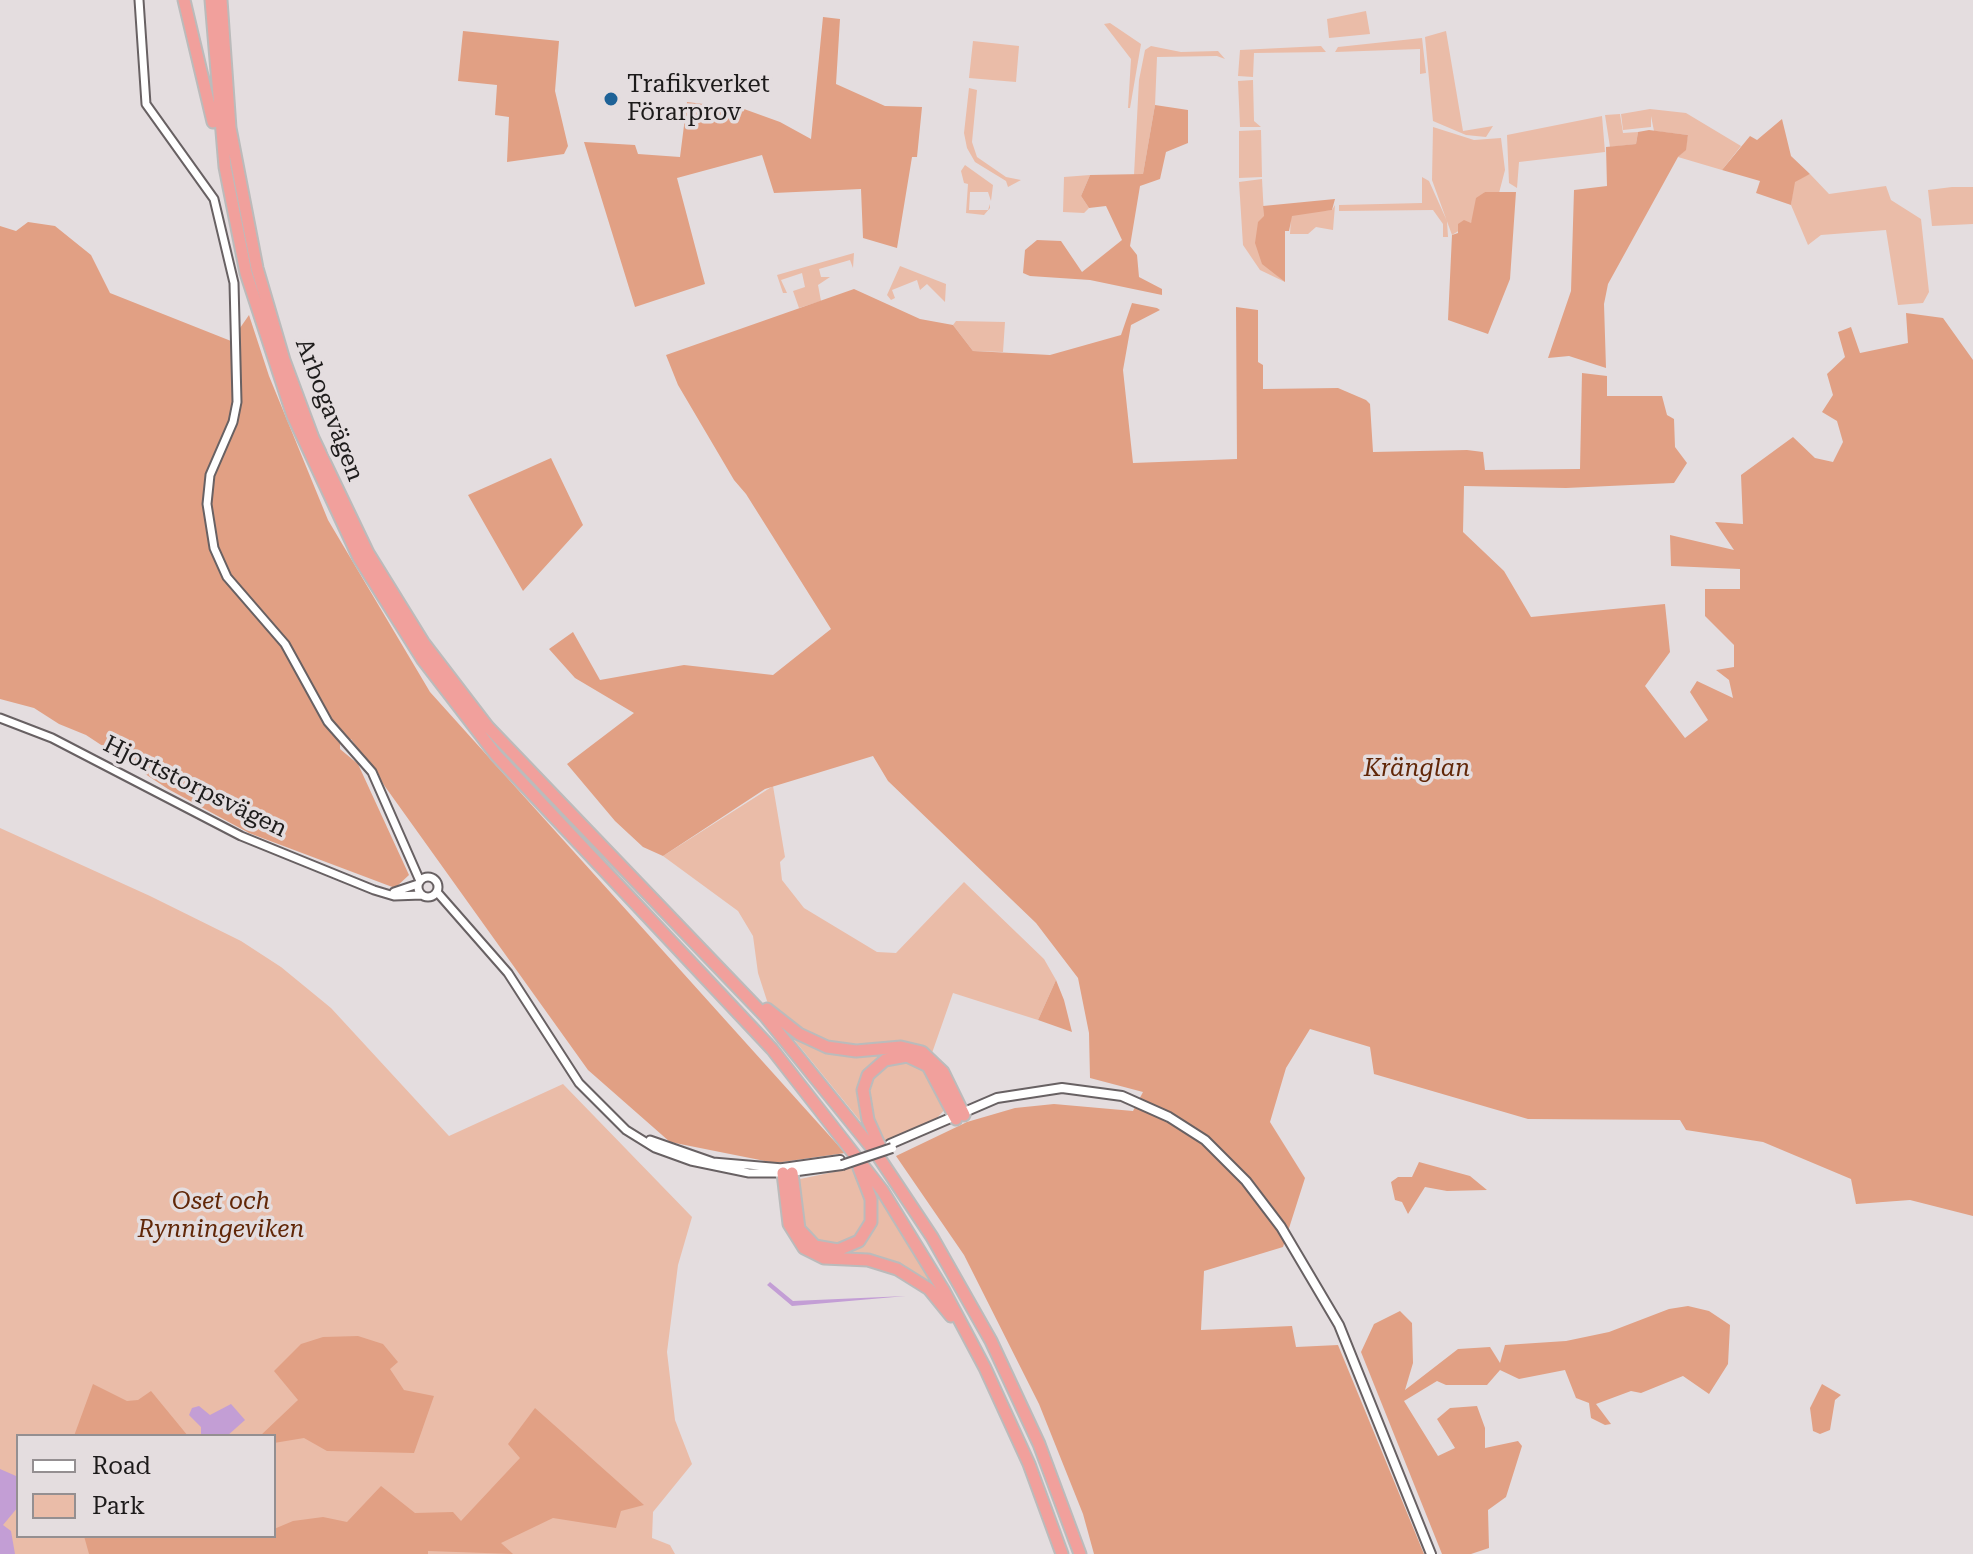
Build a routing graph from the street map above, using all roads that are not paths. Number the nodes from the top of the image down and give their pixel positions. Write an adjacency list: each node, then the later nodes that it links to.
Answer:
1 (139, 0): 7 (street)
2 (184, 0): 5 (highway)
3 (211, 0): 5 (highway, Arbogavägen)
4 (221, 0): 5 (highway, Arbogavägen)
5 (229, 160): 14 (highway, Arbogavägen); 16 (highway, Arbogavägen)
6 (0, 718): 11 (street, Hjortstorpsvägen)
7 (407, 851): 8 (street); 9 (street)
8 (432, 878): 9 (street); 10 (street)
9 (419, 882): 11 (street); 12 (street)
10 (437, 892): 12 (street); 13 (street)
11 (386, 893): 12 (street)
12 (425, 896): 13 (street)
13 (459, 914): 18 (street)
14 (687, 934): 15 (highway); 17 (highway)
15 (964, 1113): 17 (highway); 18 (main road, bridge); 22 (main road)
16 (856, 1156): 18 (highway); 19 (highway, Arbogavägen)
17 (883, 1163): 21 (highway)
18 (787, 1171): 19 (highway)
19 (963, 1325): 20 (highway, Arbogavägen)
20 (1062, 1554)
21 (1080, 1554)
22 (1431, 1554)

